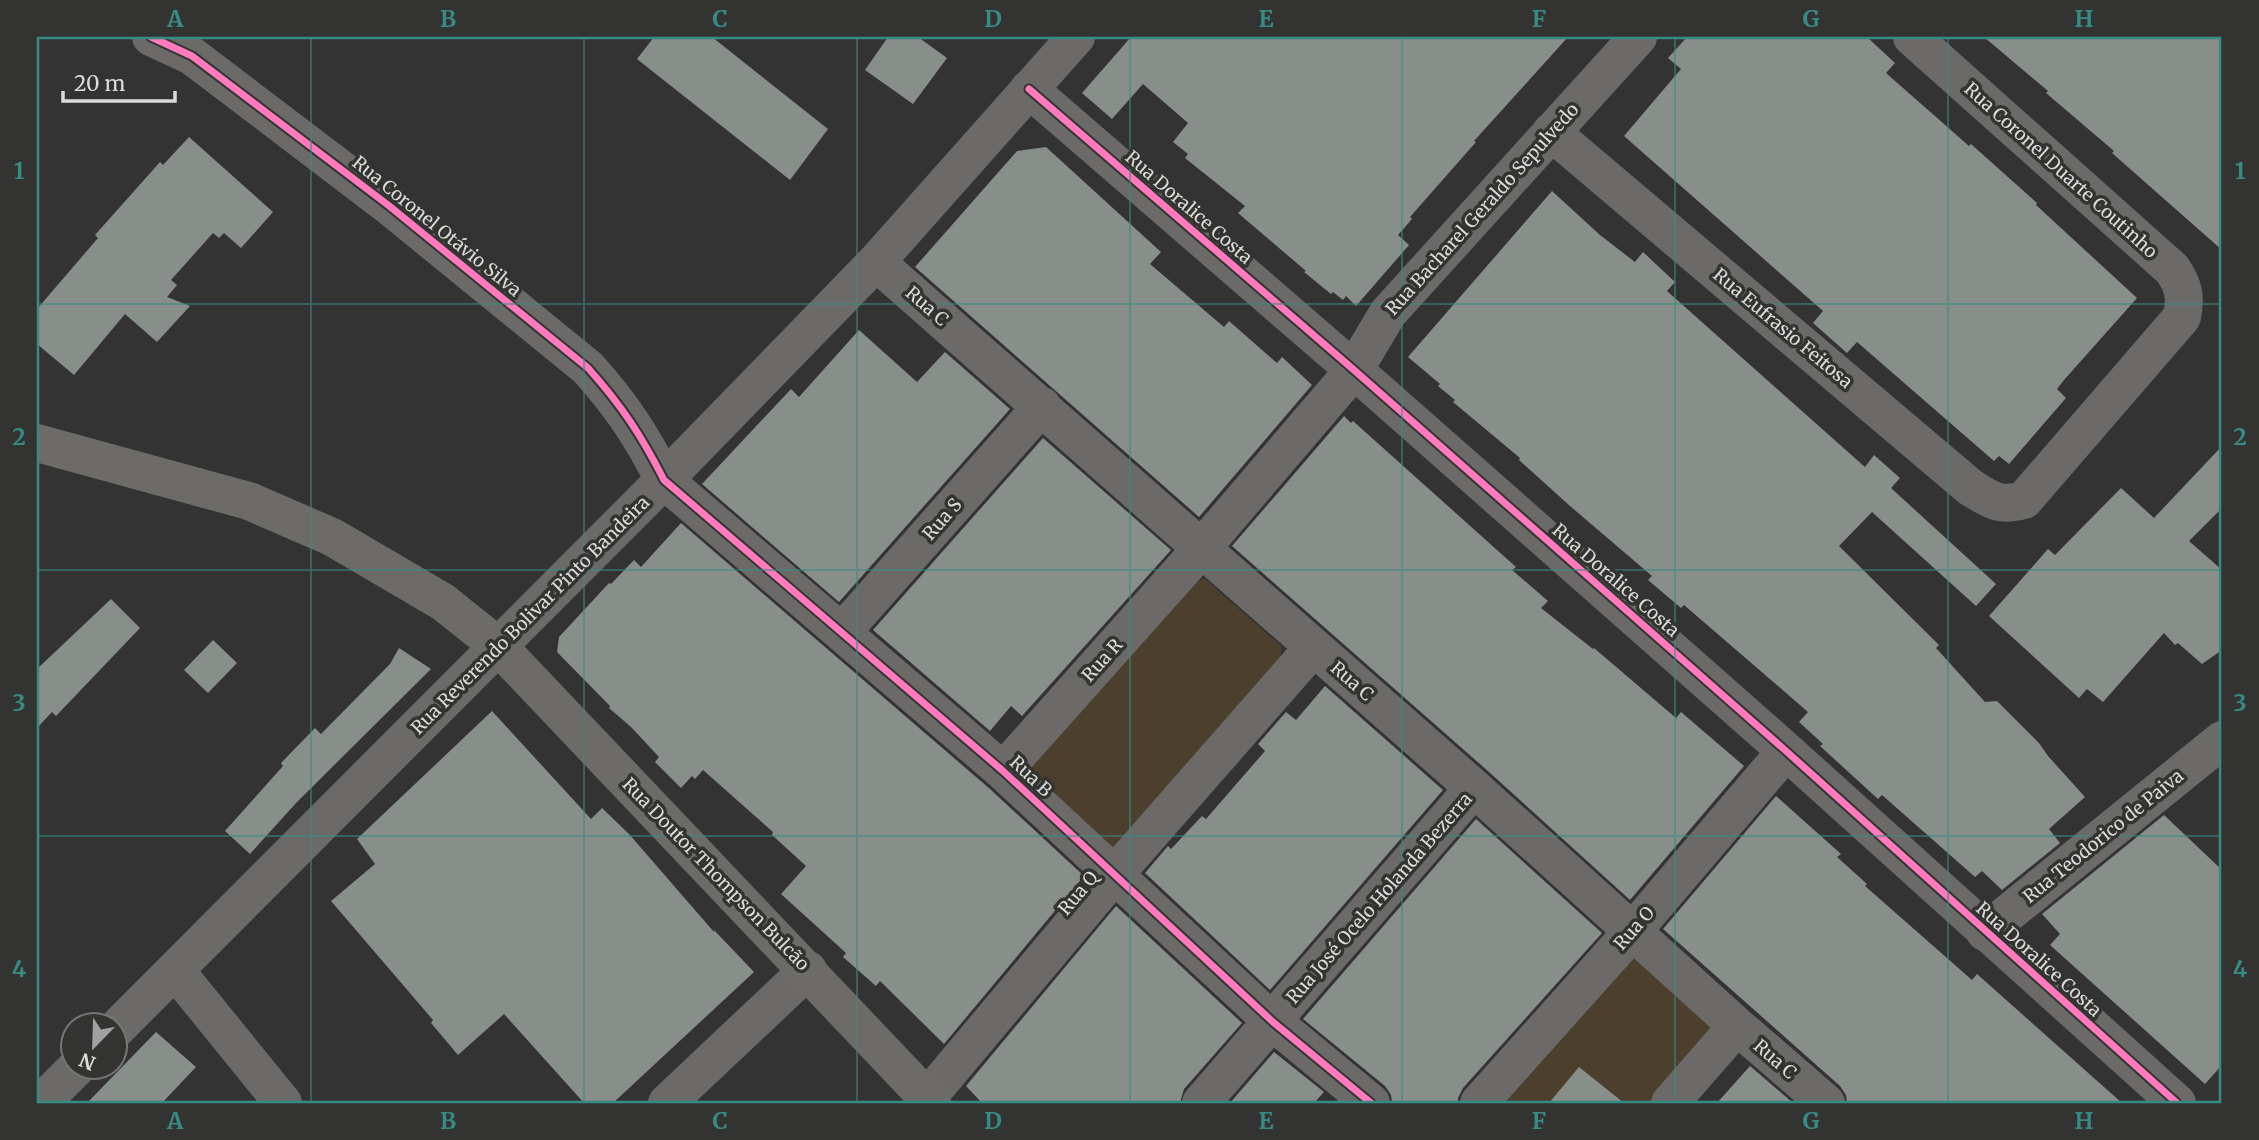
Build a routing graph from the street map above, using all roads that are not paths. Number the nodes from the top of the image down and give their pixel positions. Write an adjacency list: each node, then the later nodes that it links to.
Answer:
1 (1076, 37): 5 (street, Rua Reverendo Bolivar Pinto Bandeira)
2 (1638, 37): 6 (street, Rua Bacharel Geraldo Sepulvedo)
3 (1912, 37): 12 (street, Rua Coronel Duarte Coutinho)
4 (154, 38): 11 (street, Rua Coronel Otávio Silva)
5 (1028, 89): 7 (street, Rua Reverendo Bolivar Pinto Bandeira); 8 (street, Rua Doralice Costa)
6 (1551, 132): 8 (street, Rua Bacharel Geraldo Sepulvedo); 12 (street, Rua Eufrasio Feitosa)
7 (876, 262): 9 (street, Rua C); 11 (street, Rua Reverendo Bolivar Pinto Bandeira)
8 (1354, 370): 13 (street, Rua Bacharel Geraldo Sepulvedo); 18 (street, Rua Doralice Costa)
9 (1042, 406): 13 (street, Rua C); 14 (street, Rua S)
10 (37, 443): 15 (main road, Rua Doutor Thompson Bulcão)
11 (664, 480): 14 (street, Rua B); 15 (street, Rua Reverendo Bolivar Pinto Bandeira)
12 (2024, 500)
13 (1201, 549): 16 (street, Rua C); 19 (street, Rua R)
14 (842, 632): 19 (street, Rua B)
15 (498, 646): 24 (street, Rua Reverendo Bolivar Pinto Bandeira); 25 (main road, Rua Doutor Thompson Bulcão)
16 (1313, 648): 20 (street, Rua C); 21 (street, Rua Q)
17 (2222, 740): 23 (street, Rua Teodorico de Paiva)
18 (1786, 751): 22 (street, Rua O); 23 (street, Rua Doralice Costa)
19 (1003, 771): 21 (street, Rua B)
20 (1474, 788): 22 (street, Rua C); 27 (street, Rua José Ocelo Holanda Bezerra)
21 (1114, 875): 27 (street, Rua B); 30 (street, Rua Q)
22 (1632, 932): 28 (street, Rua C); 36 (street, Rua O)
23 (1985, 932): 39 (street, Rua Doralice Costa)
24 (175, 970): 26 (street, Rua Reverendo Bolivar Pinto Bandeira); 32 (street)
25 (808, 970): 30 (main road, Rua Doutor Thompson Bulcão); 33 (street)
26 (130, 1015)
27 (1273, 1022): 34 (street, Rua José Ocelo Holanda Bezerra); 35 (street, Rua B)
28 (1737, 1026): 37 (street); 38 (street, Rua C)
29 (64, 1080): 31 (street)
30 (930, 1101)
31 (41, 1103)
32 (283, 1103)
33 (667, 1103)
34 (1201, 1103)
35 (1371, 1103)
36 (1479, 1103)
37 (1670, 1103)
38 (1826, 1103)
39 (2176, 1103)

